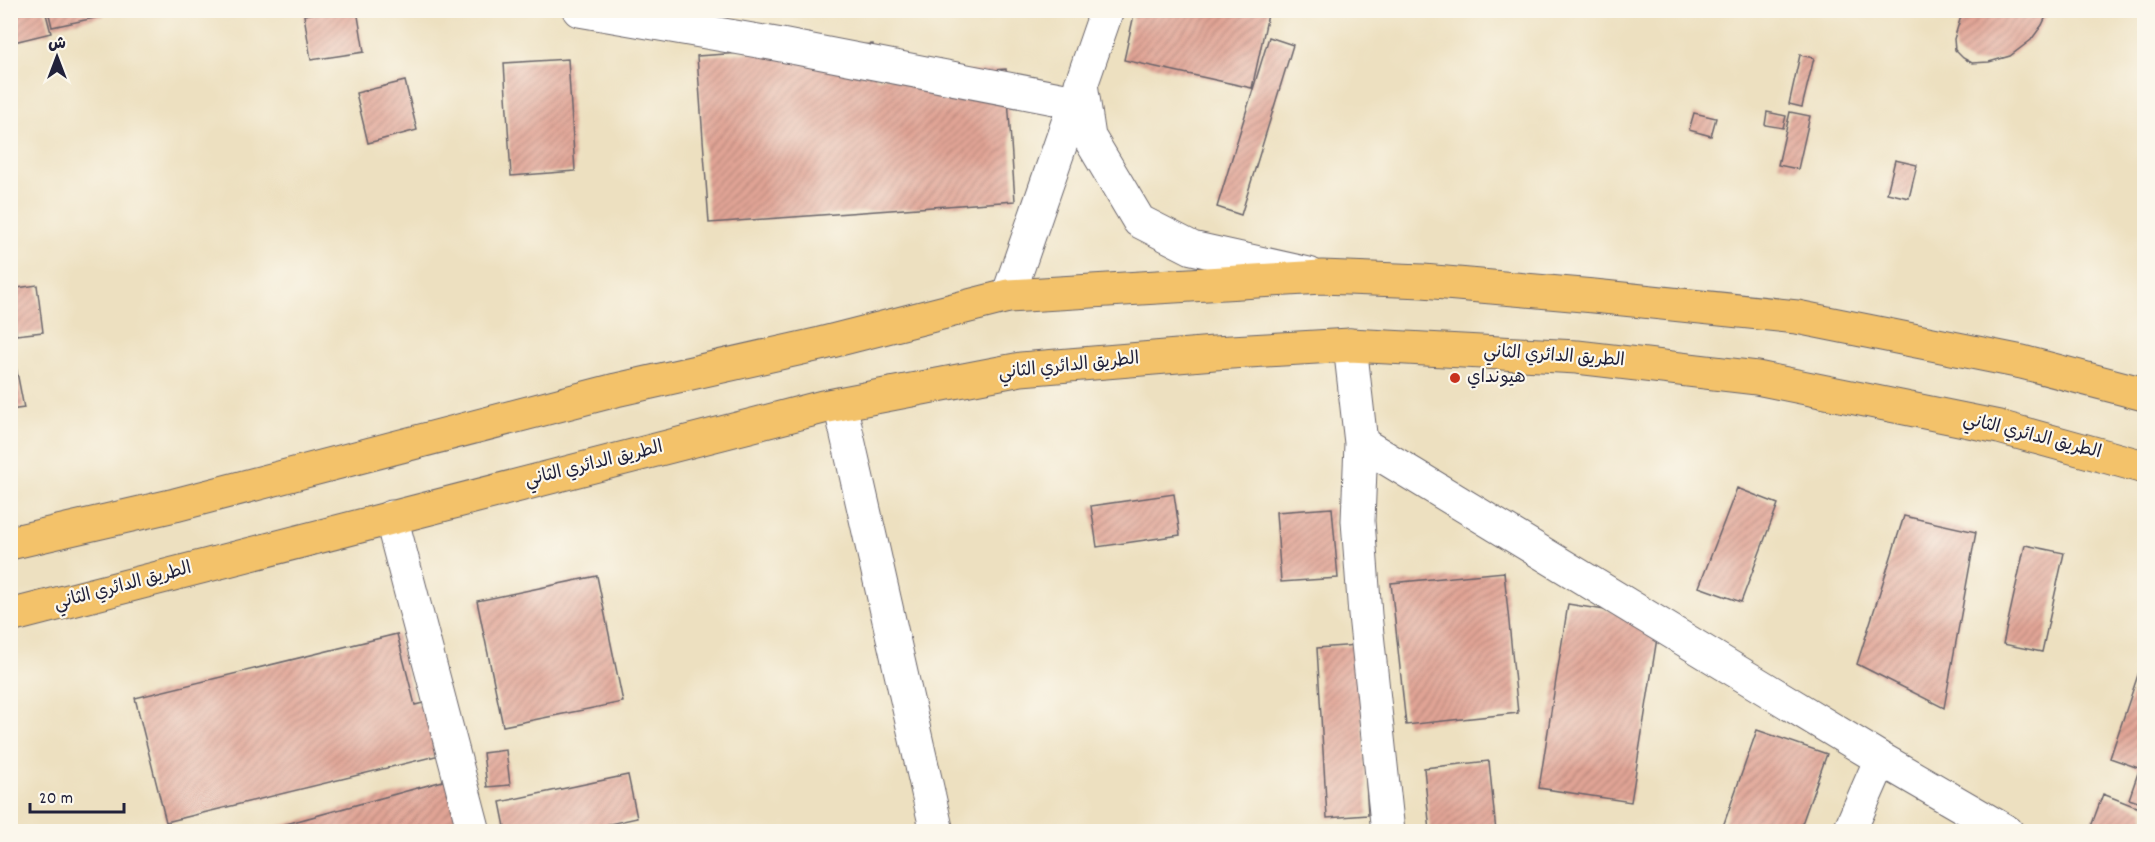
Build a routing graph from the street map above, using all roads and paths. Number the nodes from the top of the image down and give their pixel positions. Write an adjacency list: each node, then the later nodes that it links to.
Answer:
1 (579, 10): 3 (street)
2 (1107, 10): 3 (street)
3 (1078, 93): 4 (street); 5 (street)
4 (1322, 277): 5 (highway); 7 (highway)
5 (1008, 296): 12 (highway)
6 (1350, 345): 8 (highway, الطريق الدائري الثاني); 9 (street); 10 (highway, الطريق الدائري الثاني)
7 (2145, 394)
8 (840, 404): 11 (highway, الطريق الدائري الثاني); 16 (street)
9 (1361, 443): 14 (street); 17 (street)
10 (2145, 467)
11 (391, 517): 13 (highway, الطريق الدائري الثاني); 15 (street)
12 (10, 543)
13 (10, 616)
14 (1881, 759): 18 (street); 19 (street)
15 (474, 831)
16 (937, 831)
17 (1388, 831)
18 (1849, 831)
19 (2007, 831)

